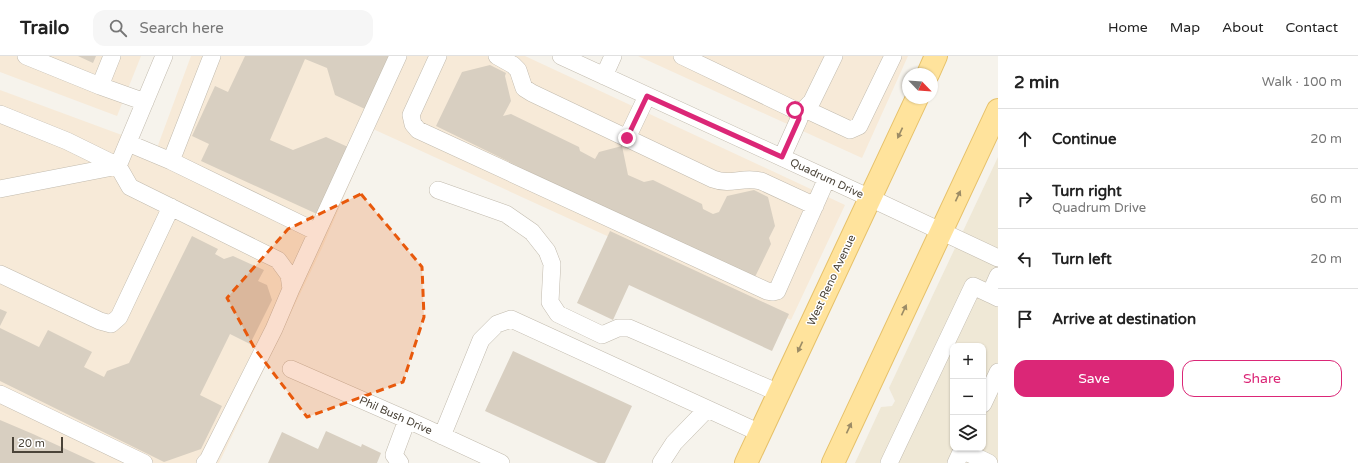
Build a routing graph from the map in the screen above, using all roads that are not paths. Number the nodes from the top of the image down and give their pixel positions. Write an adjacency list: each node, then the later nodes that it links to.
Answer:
1 (26, 56): 16 (street)
2 (112, 56): 16 (street)
3 (164, 56): 18 (street)
4 (212, 56): 26 (street)
5 (398, 56): 34 (street)
6 (438, 56): 32 (street)
7 (497, 56): 23 (street)
8 (560, 56): 15 (street, Quadrum Drive)
9 (614, 56): 15 (street)
10 (682, 56): 21 (street)
11 (834, 56): 21 (street)
12 (893, 56): 21 (street)
13 (936, 56): 14 (main road)
14 (931, 68)
15 (604, 76): 17 (street, Quadrum Drive)
16 (100, 86): 18 (street)
17 (647, 96): 23 (street); 25 (street, Quadrum Drive)
18 (145, 102): 24 (street)
19 (914, 104): 31 (main road, West Reno Avenue, one-way to 31)
20 (998, 110): 35 (main road, one-way to 20)
21 (802, 112): 25 (street)
22 (0, 114): 27 (street)
23 (627, 138): 32 (street)
24 (128, 143): 26 (street); 27 (street)
25 (782, 157): 28 (street, Quadrum Drive)
26 (171, 161): 34 (street)
27 (118, 166): 29 (street); 33 (street)
28 (827, 178): 31 (street, Quadrum Drive); 32 (street)
29 (0, 188)
30 (438, 190): 43 (street)
31 (870, 198): 35 (street, Quadrum Drive); 43 (main road, West Reno Avenue, one-way to 43)
32 (815, 206)
33 (171, 207): 37 (street); 39 (street)
34 (317, 232): 39 (street)
35 (941, 232): 36 (street, Quadrum Drive); 57 (main road, one-way to 35)
36 (998, 258)
37 (0, 274)
38 (998, 276): 40 (street)
39 (291, 289): 52 (street)
40 (994, 296): 58 (street)
41 (291, 369): 47 (street, Phil Bush Drive)
42 (998, 372): 45 (street)
43 (779, 393): 48 (main road, West Reno Avenue)
44 (0, 394): 51 (street)
45 (986, 398)
46 (707, 409): 48 (street); 49 (street); 55 (street)
47 (407, 420): 49 (street, Phil Bush Drive); 53 (street)
48 (760, 433): 56 (main road, West Reno Avenue)
49 (442, 436): 54 (street, Phil Bush Drive)
50 (960, 454): 59 (street)
51 (144, 463)
52 (205, 463)
53 (400, 463)
54 (501, 463)
55 (661, 463)
56 (746, 463)
57 (833, 463)
58 (889, 463)
59 (989, 463)

